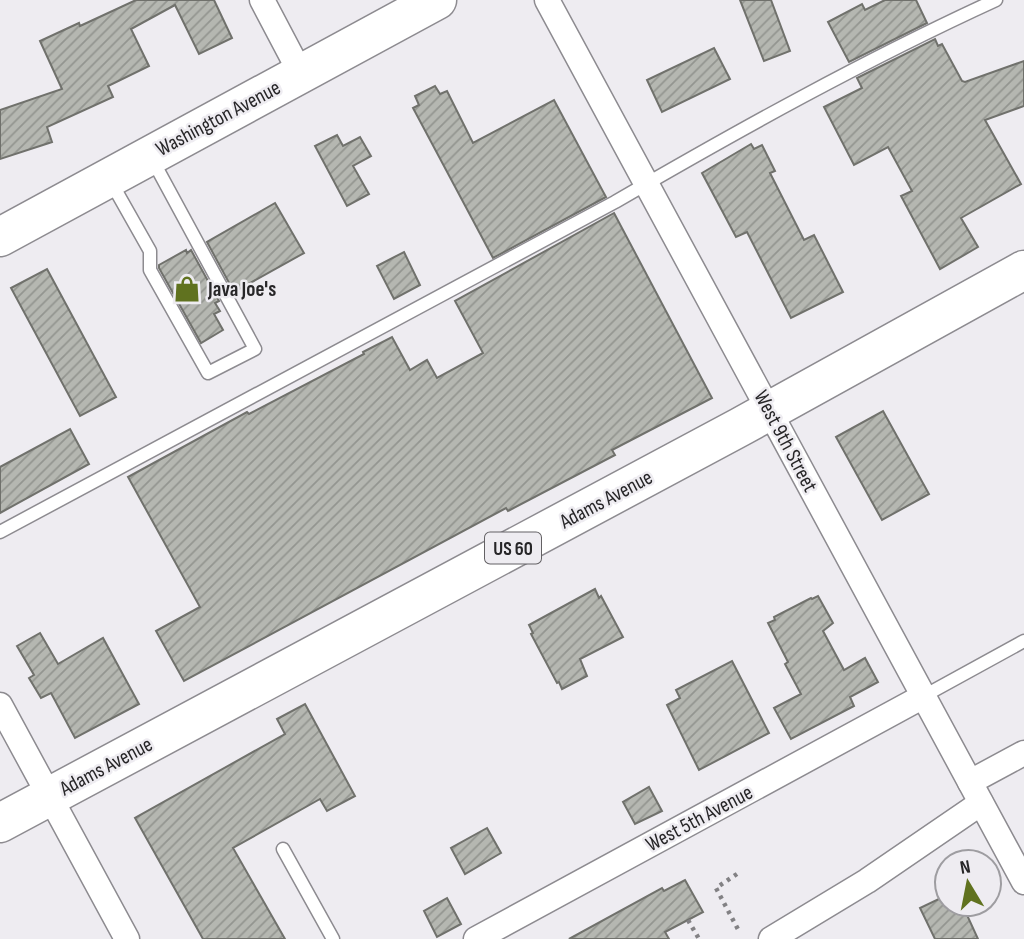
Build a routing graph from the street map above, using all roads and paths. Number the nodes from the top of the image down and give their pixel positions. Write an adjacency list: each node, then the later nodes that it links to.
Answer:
1 (262, 0): 5 (street)
2 (437, 0): 5 (main road, Washington Avenue)
3 (547, 0): 8 (street, West 9th Street)
4 (996, 0): 8 (lane)
5 (301, 74): 6 (main road, Washington Avenue)
6 (150, 155): 7 (main road, Washington Avenue); 7 (lane)
7 (109, 178): 9 (main road, Washington Avenue)
8 (647, 184): 11 (street, West 9th Street); 12 (lane)
9 (0, 237)
10 (1024, 270): 11 (main road, Adams Avenue / US 60)
11 (770, 411): 14 (street, West 9th Street); 18 (main road, Adams Avenue / US 60)
12 (0, 532)
13 (1024, 640): 14 (lane)
14 (922, 697): 17 (street, West 9th Street); 27 (street, West 5th Avenue)
15 (0, 705): 18 (street)
16 (1024, 753): 17 (street)
17 (976, 793): 22 (street, West 9th Street); 29 (street)
18 (50, 796): 19 (main road, Adams Avenue / US 60); 25 (street)
19 (0, 823)
20 (283, 849): 26 (lane)
21 (737, 874): 24 (path)
22 (1024, 882)
23 (688, 920): 28 (path)
24 (740, 933)
25 (127, 939)
26 (333, 939)
27 (476, 939)
28 (699, 939)
29 (771, 939)

